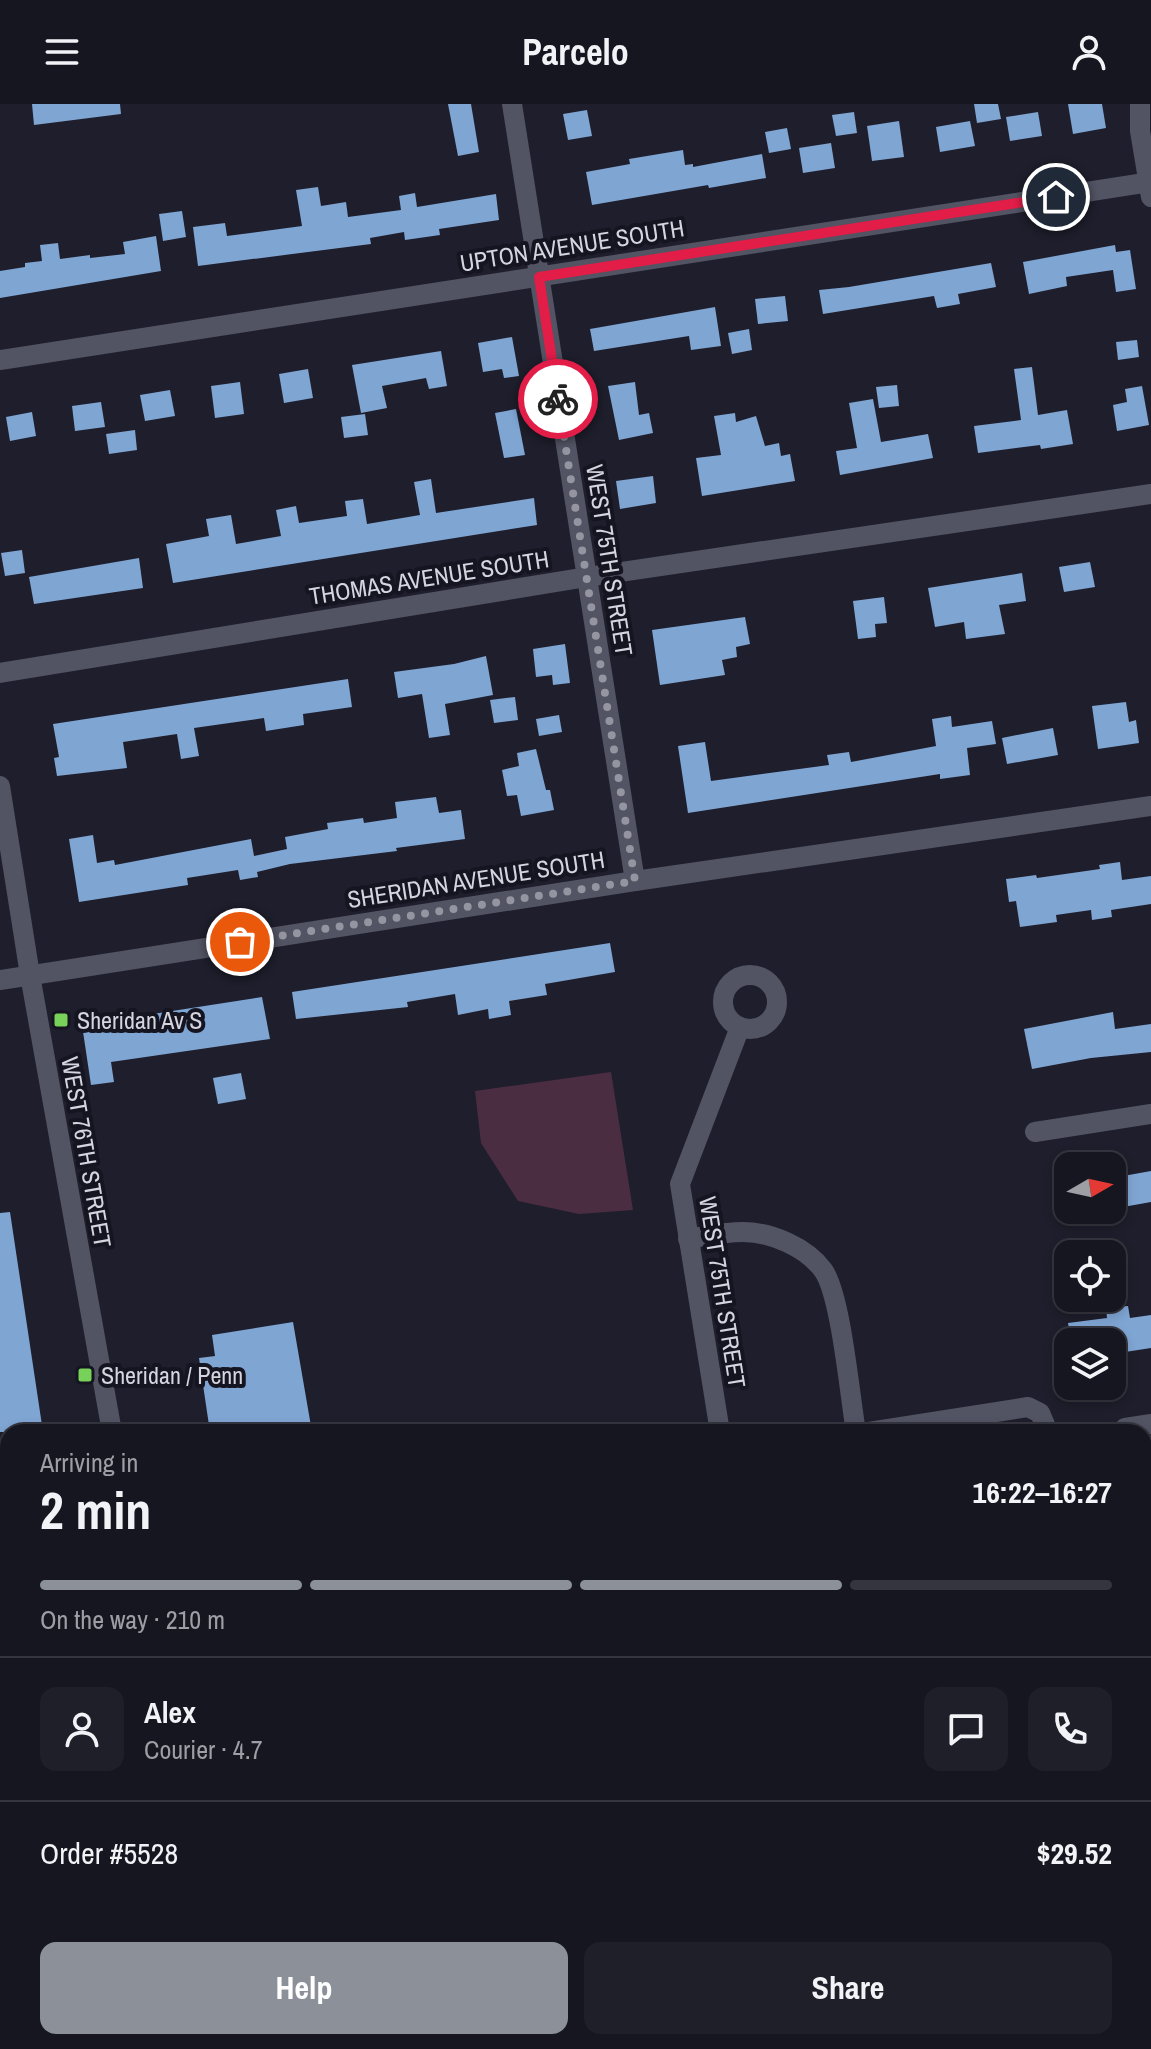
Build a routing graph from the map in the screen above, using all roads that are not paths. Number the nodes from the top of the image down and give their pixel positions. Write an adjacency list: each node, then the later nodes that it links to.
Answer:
1 (512, 104): 4 (street, WEST 75TH STREET)
2 (1140, 104): 3 (street)
3 (1150, 187): 4 (street, UPTON AVENUE SOUTH)
4 (539, 277): 5 (street, UPTON AVENUE SOUTH); 7 (street, WEST 75TH STREET)
5 (0, 360)
6 (1151, 494): 7 (street, THOMAS AVENUE SOUTH)
7 (587, 577): 8 (street, THOMAS AVENUE SOUTH); 11 (street, WEST 75TH STREET)
8 (0, 673)
9 (0, 786): 12 (street, WEST 76TH STREET)
10 (1151, 806): 11 (street, SHERIDAN AVENUE SOUTH)
11 (635, 881): 12 (street, SHERIDAN AVENUE SOUTH)
12 (30, 975): 13 (street, SHERIDAN AVENUE SOUTH); 18 (street, WEST 76TH STREET)
13 (0, 980)
14 (740, 1027): 17 (street, WEST 75TH STREET)
15 (1151, 1114): 16 (street)
16 (1035, 1132)
17 (688, 1239): 19 (street, WEST 75TH STREET); 20 (street)
18 (111, 1424)
19 (719, 1424)
20 (855, 1424)
21 (920, 1424): 22 (street)
22 (1045, 1424)

